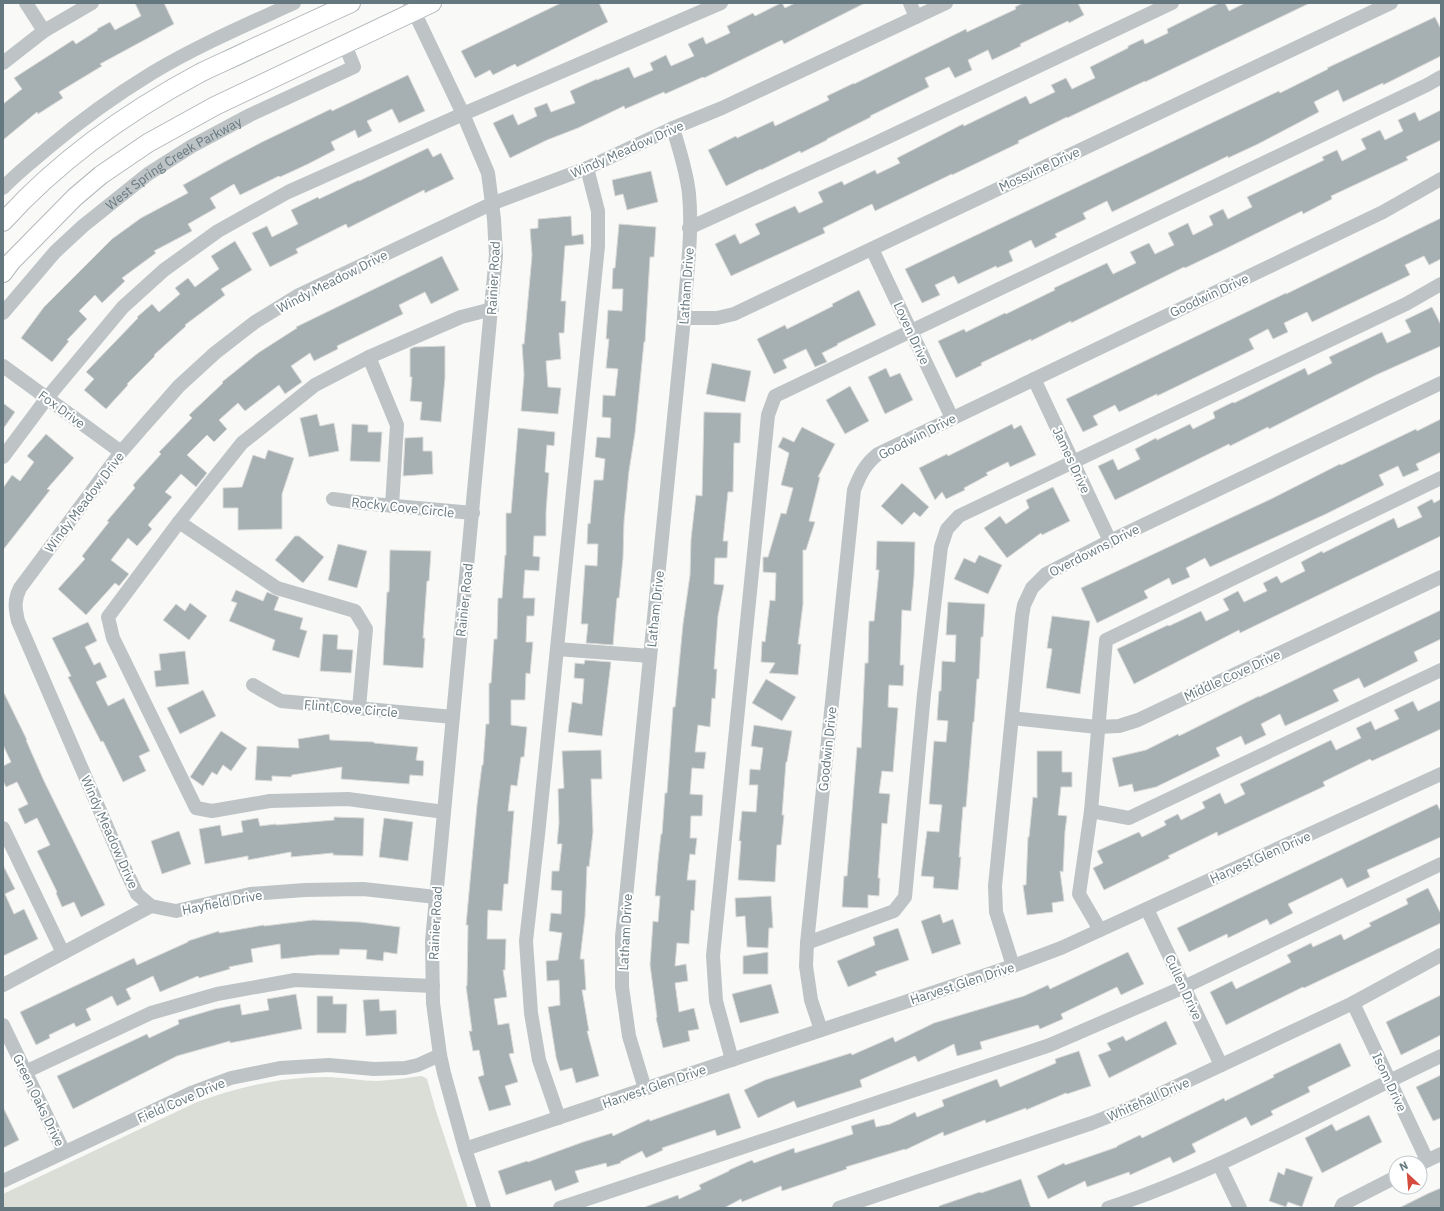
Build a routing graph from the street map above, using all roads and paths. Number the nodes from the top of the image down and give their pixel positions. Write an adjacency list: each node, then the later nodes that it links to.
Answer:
1 (26, 3): 14 (street)
2 (92, 3): 14 (street)
3 (294, 3): 22 (street)
4 (351, 3): 12 (main road)
5 (432, 3): 11 (main road, West Spring Creek Parkway)
6 (721, 3): 18 (street)
7 (910, 3): 13 (street)
8 (946, 3): 13 (street, Windy Meadow Drive)
9 (1172, 3): 25 (street)
10 (1391, 3): 26 (street, Mossvine Drive)
11 (412, 7): 15 (main road, West Spring Creek Parkway); 18 (street, Rainier Road)
12 (328, 8): 24 (main road)
13 (916, 17): 19 (street, Windy Meadow Drive)
14 (44, 31): 16 (street)
15 (345, 45): 27 (main road, West Spring Creek Parkway); 30 (street, West Spring Creek Parkway)
16 (3, 63)
17 (1441, 77): 32 (street)
18 (462, 114): 23 (street, Rainier Road); 37 (street)
19 (673, 128): 20 (street, Windy Meadow Drive); 25 (street, Latham Drive)
20 (587, 168): 23 (street, Windy Meadow Drive); 49 (street)
21 (1441, 179): 35 (street, Goodwin Drive)
22 (3, 188)
23 (491, 204): 29 (street, Rainier Road); 39 (street, Windy Meadow Drive)
24 (3, 222)
25 (690, 228): 31 (street, Latham Drive)
26 (872, 249): 31 (street, Mossvine Drive); 32 (street, Loven Drive)
27 (3, 273)
28 (1441, 284): 41 (street)
29 (492, 308): 33 (street); 45 (street, Rainier Road)
30 (3, 313)
31 (684, 318): 50 (street, Latham Drive)
32 (911, 332): 38 (street, Loven Drive); 78 (street)
33 (370, 357): 44 (street); 46 (street)
34 (3, 366): 37 (street, Fox Drive)
35 (1034, 379): 38 (street, Goodwin Drive); 41 (street, James Drive)
36 (1441, 384): 47 (street, Overdowns Drive)
37 (47, 398): 39 (street, Fox Drive); 40 (street)
38 (952, 418): 66 (street, Goodwin Drive)
39 (121, 452): 63 (street, Windy Meadow Drive)
40 (3, 457)
41 (1072, 461): 47 (street, James Drive); 66 (street)
42 (1441, 478): 56 (street)
43 (333, 499): 44 (street, Rocky Cove Circle)
44 (392, 506): 45 (street, Rocky Cove Circle)
45 (473, 513): 54 (street, Rainier Road)
46 (179, 522): 53 (street); 58 (street)
47 (1110, 541): 55 (street, Overdowns Drive)
48 (1441, 576): 56 (street, Middle Cove Drive)
49 (557, 649): 50 (street); 83 (street)
50 (650, 656): 82 (street, Latham Drive)
51 (1441, 670): 59 (street)
52 (253, 685): 53 (street, Flint Cove Circle)
53 (359, 708): 54 (street, Flint Cove Circle)
54 (453, 717): 58 (street, Rainier Road)
55 (1012, 718): 56 (street, Middle Cove Drive); 69 (street, Overdowns Drive)
56 (1097, 727): 59 (street)
57 (1441, 774): 64 (street, Harvest Glen Drive)
58 (444, 812): 62 (street, Rainier Road)
59 (1091, 812): 65 (street)
60 (3, 828): 67 (street)
61 (1441, 864): 72 (street)
62 (436, 897): 63 (street, Hayfield Drive); 71 (street, Rainier Road)
63 (151, 906): 67 (street)
64 (1147, 909): 65 (street, Harvest Glen Drive); 72 (street, Cullen Drive)
65 (1100, 930): 69 (street, Harvest Glen Drive)
66 (807, 943): 75 (street, Goodwin Drive)
67 (63, 953): 70 (street)
68 (1441, 954): 73 (street, Whitehall Drive)
69 (1013, 966): 75 (street, Harvest Glen Drive)
70 (3, 985)
71 (433, 986): 76 (street, Rainier Road); 80 (street)
72 (1184, 986): 79 (street, Cullen Drive); 93 (street)
73 (1353, 1003): 79 (street, Whitehall Drive); 81 (street, Isom Drive)
74 (3, 1025): 80 (street, Green Oaks Drive)
75 (821, 1030): 78 (street, Harvest Glen Drive)
76 (440, 1055): 84 (street, Rainier Road); 85 (street, Field Cove Drive)
77 (1441, 1056): 81 (street)
78 (732, 1060): 82 (street, Harvest Glen Drive)
79 (1221, 1065): 94 (street, Whitehall Drive)
80 (25, 1072): 85 (street, Green Oaks Drive)
81 (1389, 1080): 87 (street, Isom Drive); 89 (street)
82 (645, 1089): 83 (street, Harvest Glen Drive)
83 (559, 1118): 84 (street, Harvest Glen Drive)
84 (465, 1149): 92 (street, Rainier Road)
85 (64, 1152): 90 (street, Field Cove Drive)
86 (1441, 1154): 88 (street)
87 (1421, 1155)
88 (1428, 1160)
89 (1219, 1164): 95 (street); 96 (street)
90 (3, 1181)
91 (1388, 1181): 97 (street)
92 (484, 1208)
93 (560, 1208)
94 (839, 1208)
95 (1108, 1208)
96 (1240, 1208)
97 (1341, 1208)

